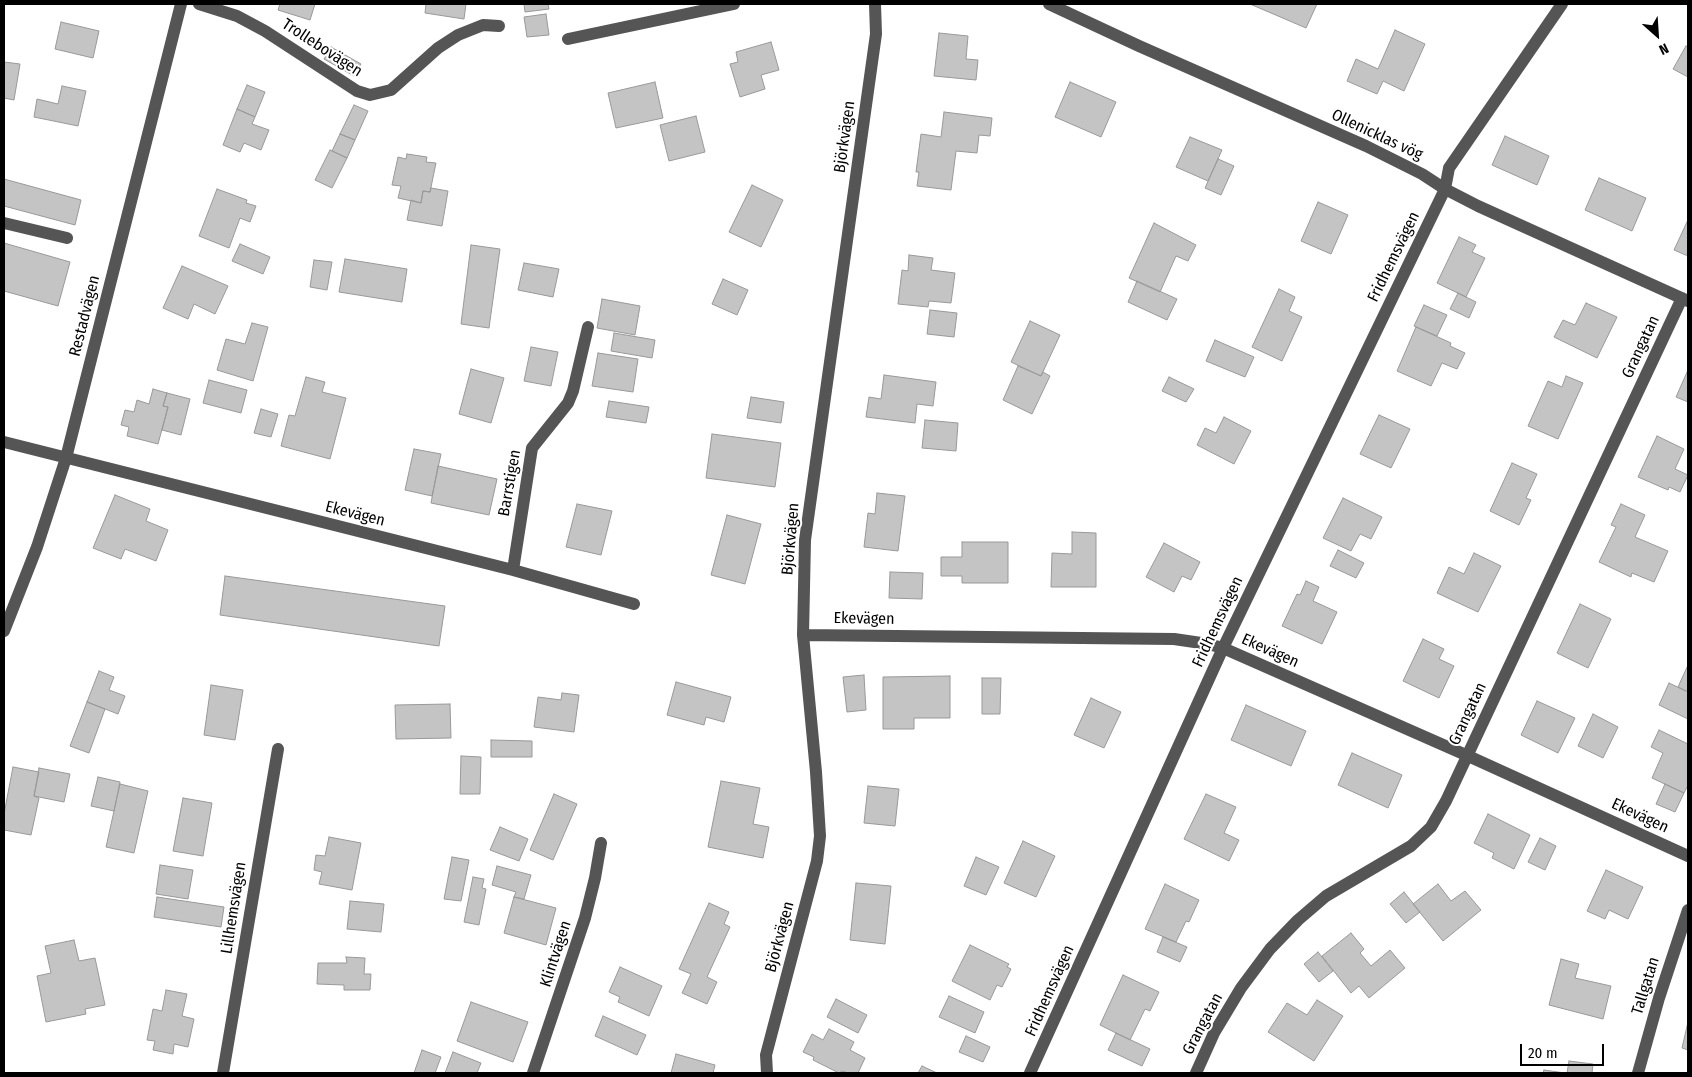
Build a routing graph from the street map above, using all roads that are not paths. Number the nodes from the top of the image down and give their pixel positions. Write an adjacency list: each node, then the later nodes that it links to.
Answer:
1 (181, 4): 15 (street, Restadvägen)
2 (199, 4): 7 (street, Trollebovägen)
3 (734, 4): 8 (street)
4 (875, 4): 19 (street, Björkvägen)
5 (1049, 4): 9 (street, Ollenicklas vög)
6 (1562, 4): 9 (street, Fridhemsvägen)
7 (500, 26)
8 (568, 39)
9 (1445, 189): 12 (street, Ollenicklas vög); 20 (street, Fridhemsvägen)
10 (4, 223): 11 (street)
11 (67, 238)
12 (1685, 299): 22 (street, Grangatan)
13 (588, 327): 16 (street, Barrstigen)
14 (4, 442): 15 (street, Ekevägen)
15 (66, 458): 16 (street, Ekevägen); 18 (street, Restadvägen)
16 (513, 570): 17 (street, Ekevägen)
17 (634, 604)
18 (4, 631)
19 (803, 635): 20 (street, Ekevägen); 28 (street, Björkvägen)
20 (1223, 648): 22 (street, Ekevägen); 29 (street, Fridhemsvägen)
21 (278, 749): 26 (street, Lillhemsvägen)
22 (1466, 755): 24 (street, Ekevägen); 30 (street, Grangatan)
23 (600, 843): 27 (street, Klintvägen)
24 (1688, 856)
25 (1688, 910): 31 (street, Tallgatan)
26 (223, 1073)
27 (533, 1073)
28 (767, 1073)
29 (1030, 1073)
30 (1196, 1073)
31 (1638, 1073)

